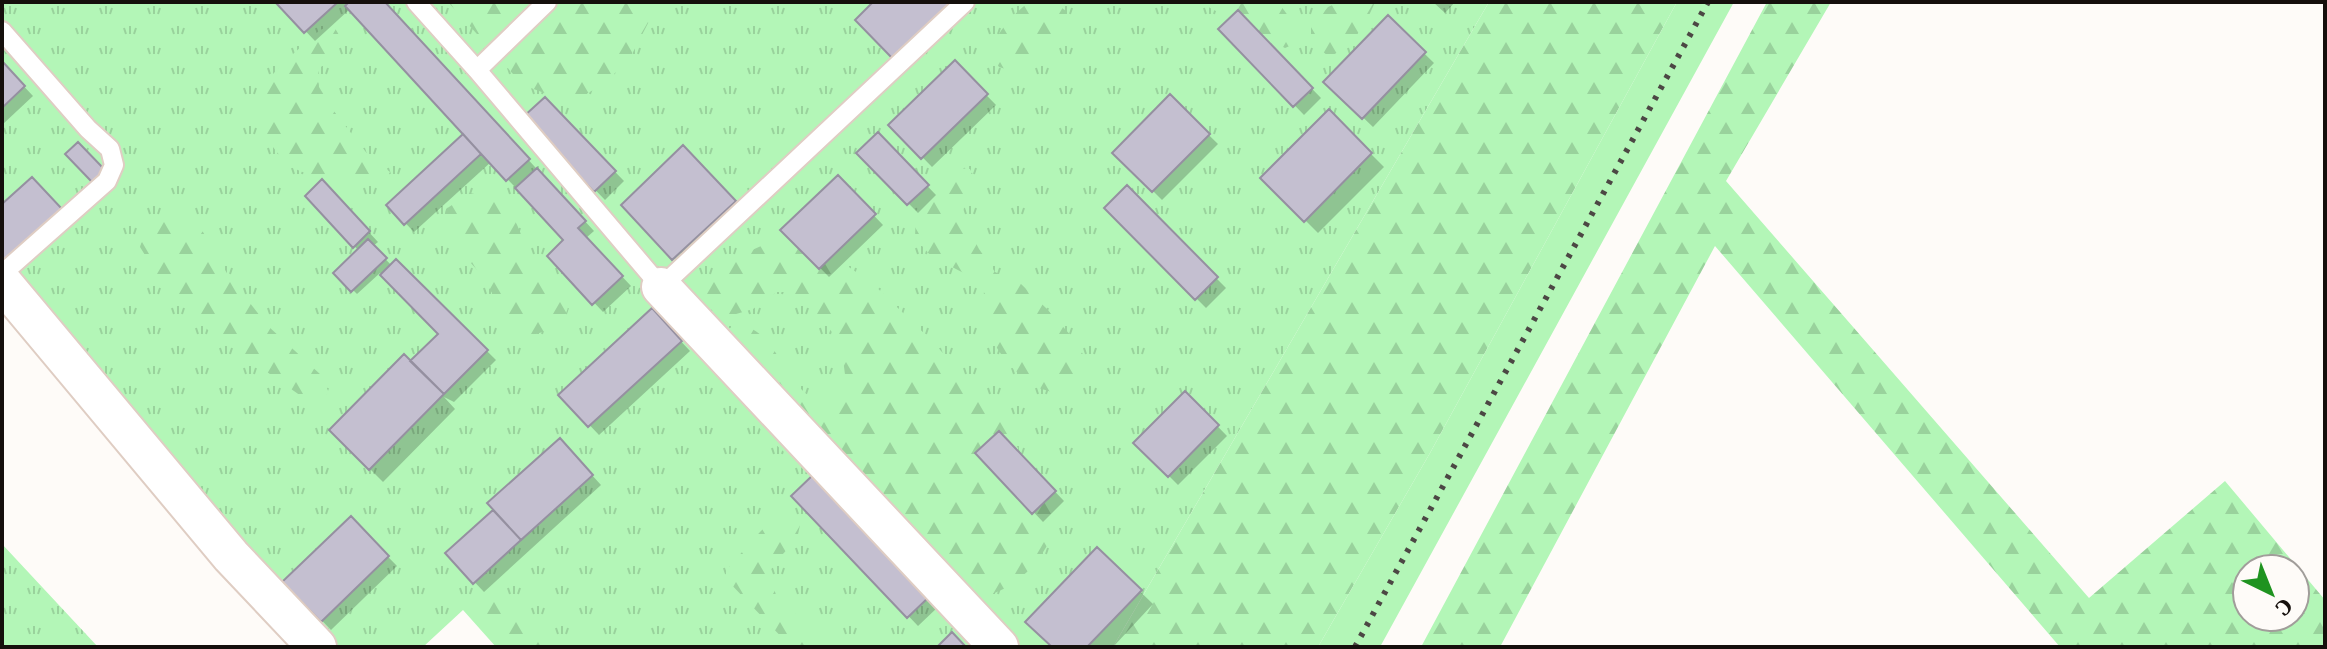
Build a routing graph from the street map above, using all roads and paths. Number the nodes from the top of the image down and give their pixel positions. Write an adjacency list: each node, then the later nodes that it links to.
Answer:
1 (416, 2): 5 (lane)
2 (547, 2): 5 (lane)
3 (965, 2): 8 (lane)
4 (2, 31): 6 (lane)
5 (477, 70): 8 (lane)
6 (2, 274)
7 (2, 282): 9 (street)
8 (661, 287): 10 (street)
9 (317, 647)
10 (999, 647)

